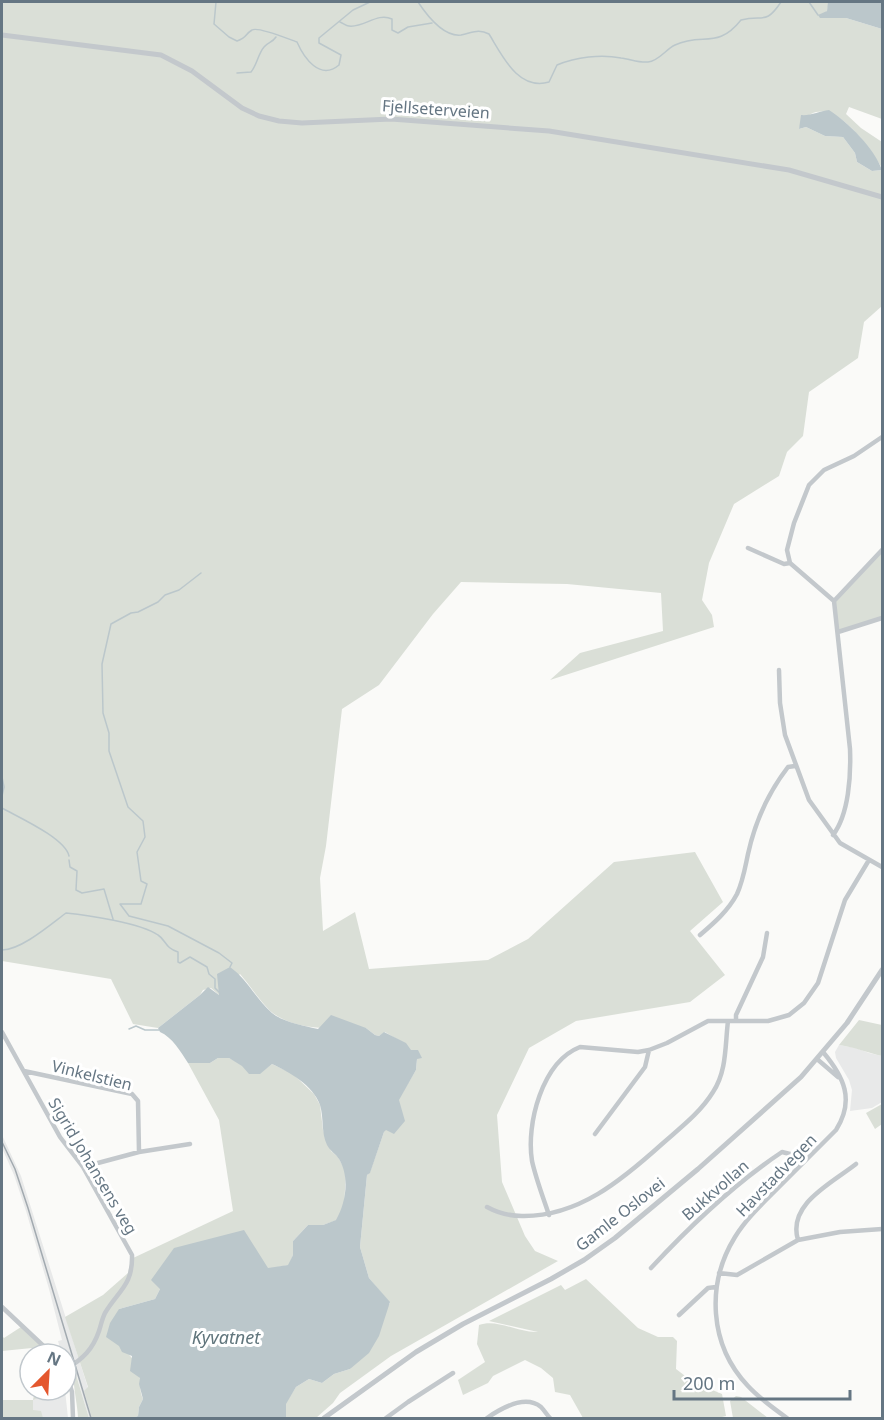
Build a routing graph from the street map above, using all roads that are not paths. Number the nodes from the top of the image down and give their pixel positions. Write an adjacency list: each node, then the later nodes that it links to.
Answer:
1 (2, 35): 2 (street, Fjellseterveien)
2 (882, 198)
3 (882, 437): 6 (street)
4 (748, 548): 6 (street)
5 (882, 550): 7 (street)
6 (790, 563): 7 (street)
7 (834, 601): 9 (street)
8 (882, 618): 9 (street)
9 (838, 632): 12 (street)
10 (779, 670): 11 (street)
11 (795, 766): 12 (street); 16 (street)
12 (833, 835): 13 (street)
13 (869, 860): 14 (street); 18 (street)
14 (882, 867)
15 (767, 933): 18 (street)
16 (700, 935)
17 (882, 970): 22 (street, Gamle Oslovei)
18 (736, 1020): 19 (street)
19 (728, 1021): 21 (street); 33 (street)
20 (2, 1032): 24 (street, Sigrid Johansens veg)
21 (649, 1050): 26 (street); 33 (street)
22 (823, 1052): 23 (street, Gamle Oslovei); 25 (street, Havstadvegen)
23 (817, 1059): 25 (street); 46 (street, Gamle Oslovei)
24 (24, 1071): 28 (street, Vinkelstien); 31 (street, Sigrid Johansens veg)
25 (841, 1080): 30 (street, Havstadvegen)
26 (596, 1134)
27 (190, 1144): 28 (street)
28 (139, 1152): 31 (street)
29 (856, 1164): 35 (street)
30 (801, 1165): 36 (street, Bukkvollan); 37 (street, Havstadvegen)
31 (83, 1167): 42 (street, Sigrid Johansens veg)
32 (487, 1207): 33 (street)
33 (549, 1215)
34 (882, 1229): 35 (street)
35 (798, 1240): 37 (street)
36 (651, 1268)
37 (719, 1273): 38 (street, Havstadvegen)
38 (716, 1287): 40 (street); 50 (street, Havstadvegen)
39 (2, 1307): 41 (street)
40 (679, 1315)
41 (39, 1342)
42 (78, 1362)
43 (453, 1374): 47 (street)
44 (72, 1402): 45 (street)
45 (73, 1419)
46 (324, 1419)
47 (386, 1419)
48 (486, 1419): 49 (street)
49 (550, 1419)
50 (787, 1419)

